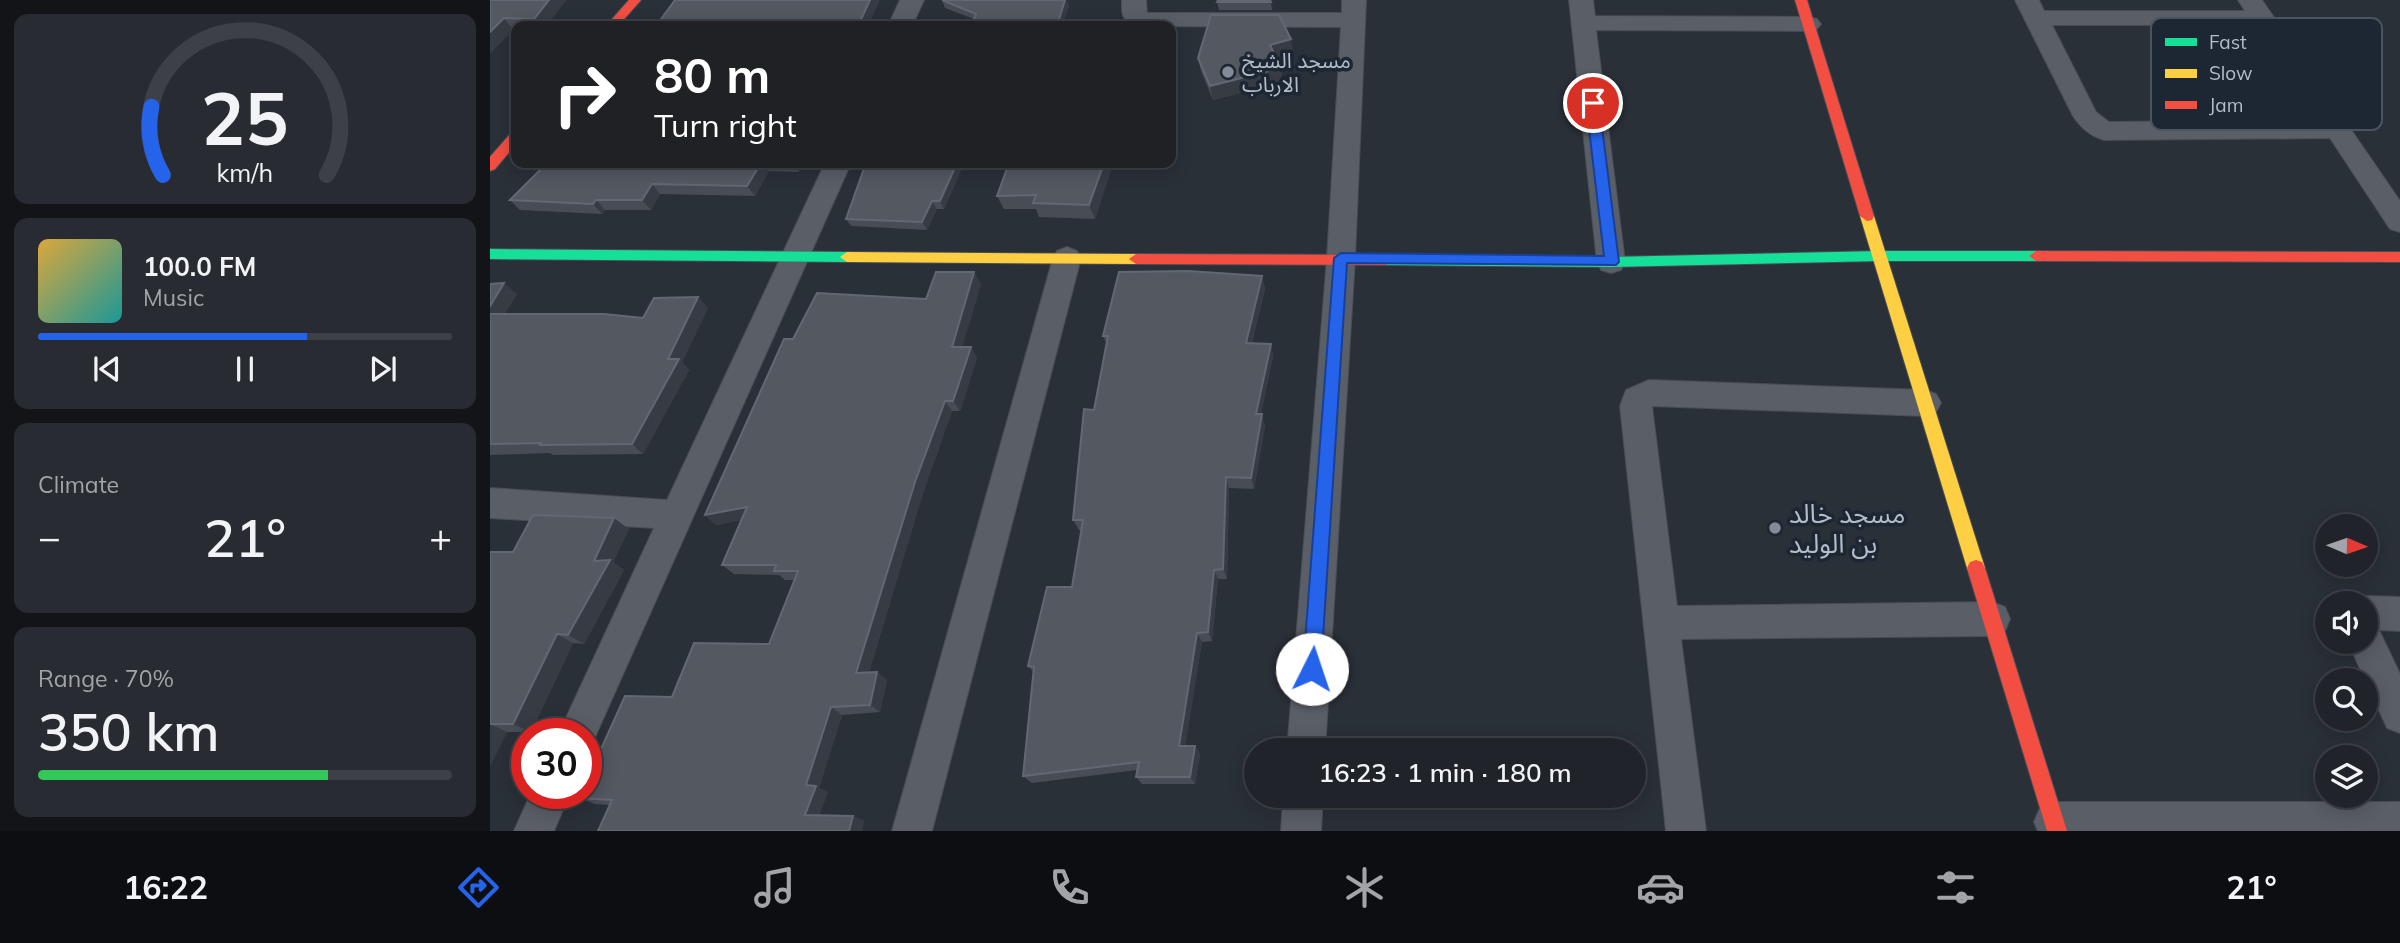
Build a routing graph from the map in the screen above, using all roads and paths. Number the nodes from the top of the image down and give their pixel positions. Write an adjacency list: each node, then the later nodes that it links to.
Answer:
1 (635, 0): 9 (street)
2 (912, 0): 10 (street)
3 (1134, 0): 7 (street)
4 (1801, 0): 11 (street)
5 (2031, 9): 6 (street); 12 (street)
6 (2256, 9)
7 (1353, 10): 23 (street)
8 (1582, 11): 11 (street); 24 (street)
9 (616, 21)
10 (902, 21)
11 (1809, 24): 20 (street)
12 (2220, 130)
13 (2338, 130): 17 (street)
14 (511, 142): 15 (street)
15 (490, 166)
16 (836, 168): 19 (street)
17 (2400, 222)
18 (490, 254): 19 (street)
19 (796, 256): 22 (street); 27 (street)
20 (1880, 257): 21 (street); 24 (street); 25 (street)
21 (2400, 257)
22 (1067, 258): 23 (street); 41 (street)
23 (1341, 258): 24 (street); 35 (street)
24 (1611, 262)
25 (1925, 403): 30 (street); 31 (street)
26 (490, 503): 27 (street)
27 (677, 515): 34 (street)
28 (2378, 613): 29 (street)
29 (2400, 614)
30 (1992, 619): 31 (street); 39 (street)
31 (1661, 623): 43 (street)
32 (2372, 654): 33 (street)
33 (2400, 715)
34 (585, 718)
35 (1307, 738)
36 (1302, 808): 42 (street)
37 (544, 809): 40 (street)
38 (2400, 822): 39 (street)
39 (2056, 827)
40 (534, 831)
41 (912, 831)
42 (1301, 831)
43 (1686, 831)

